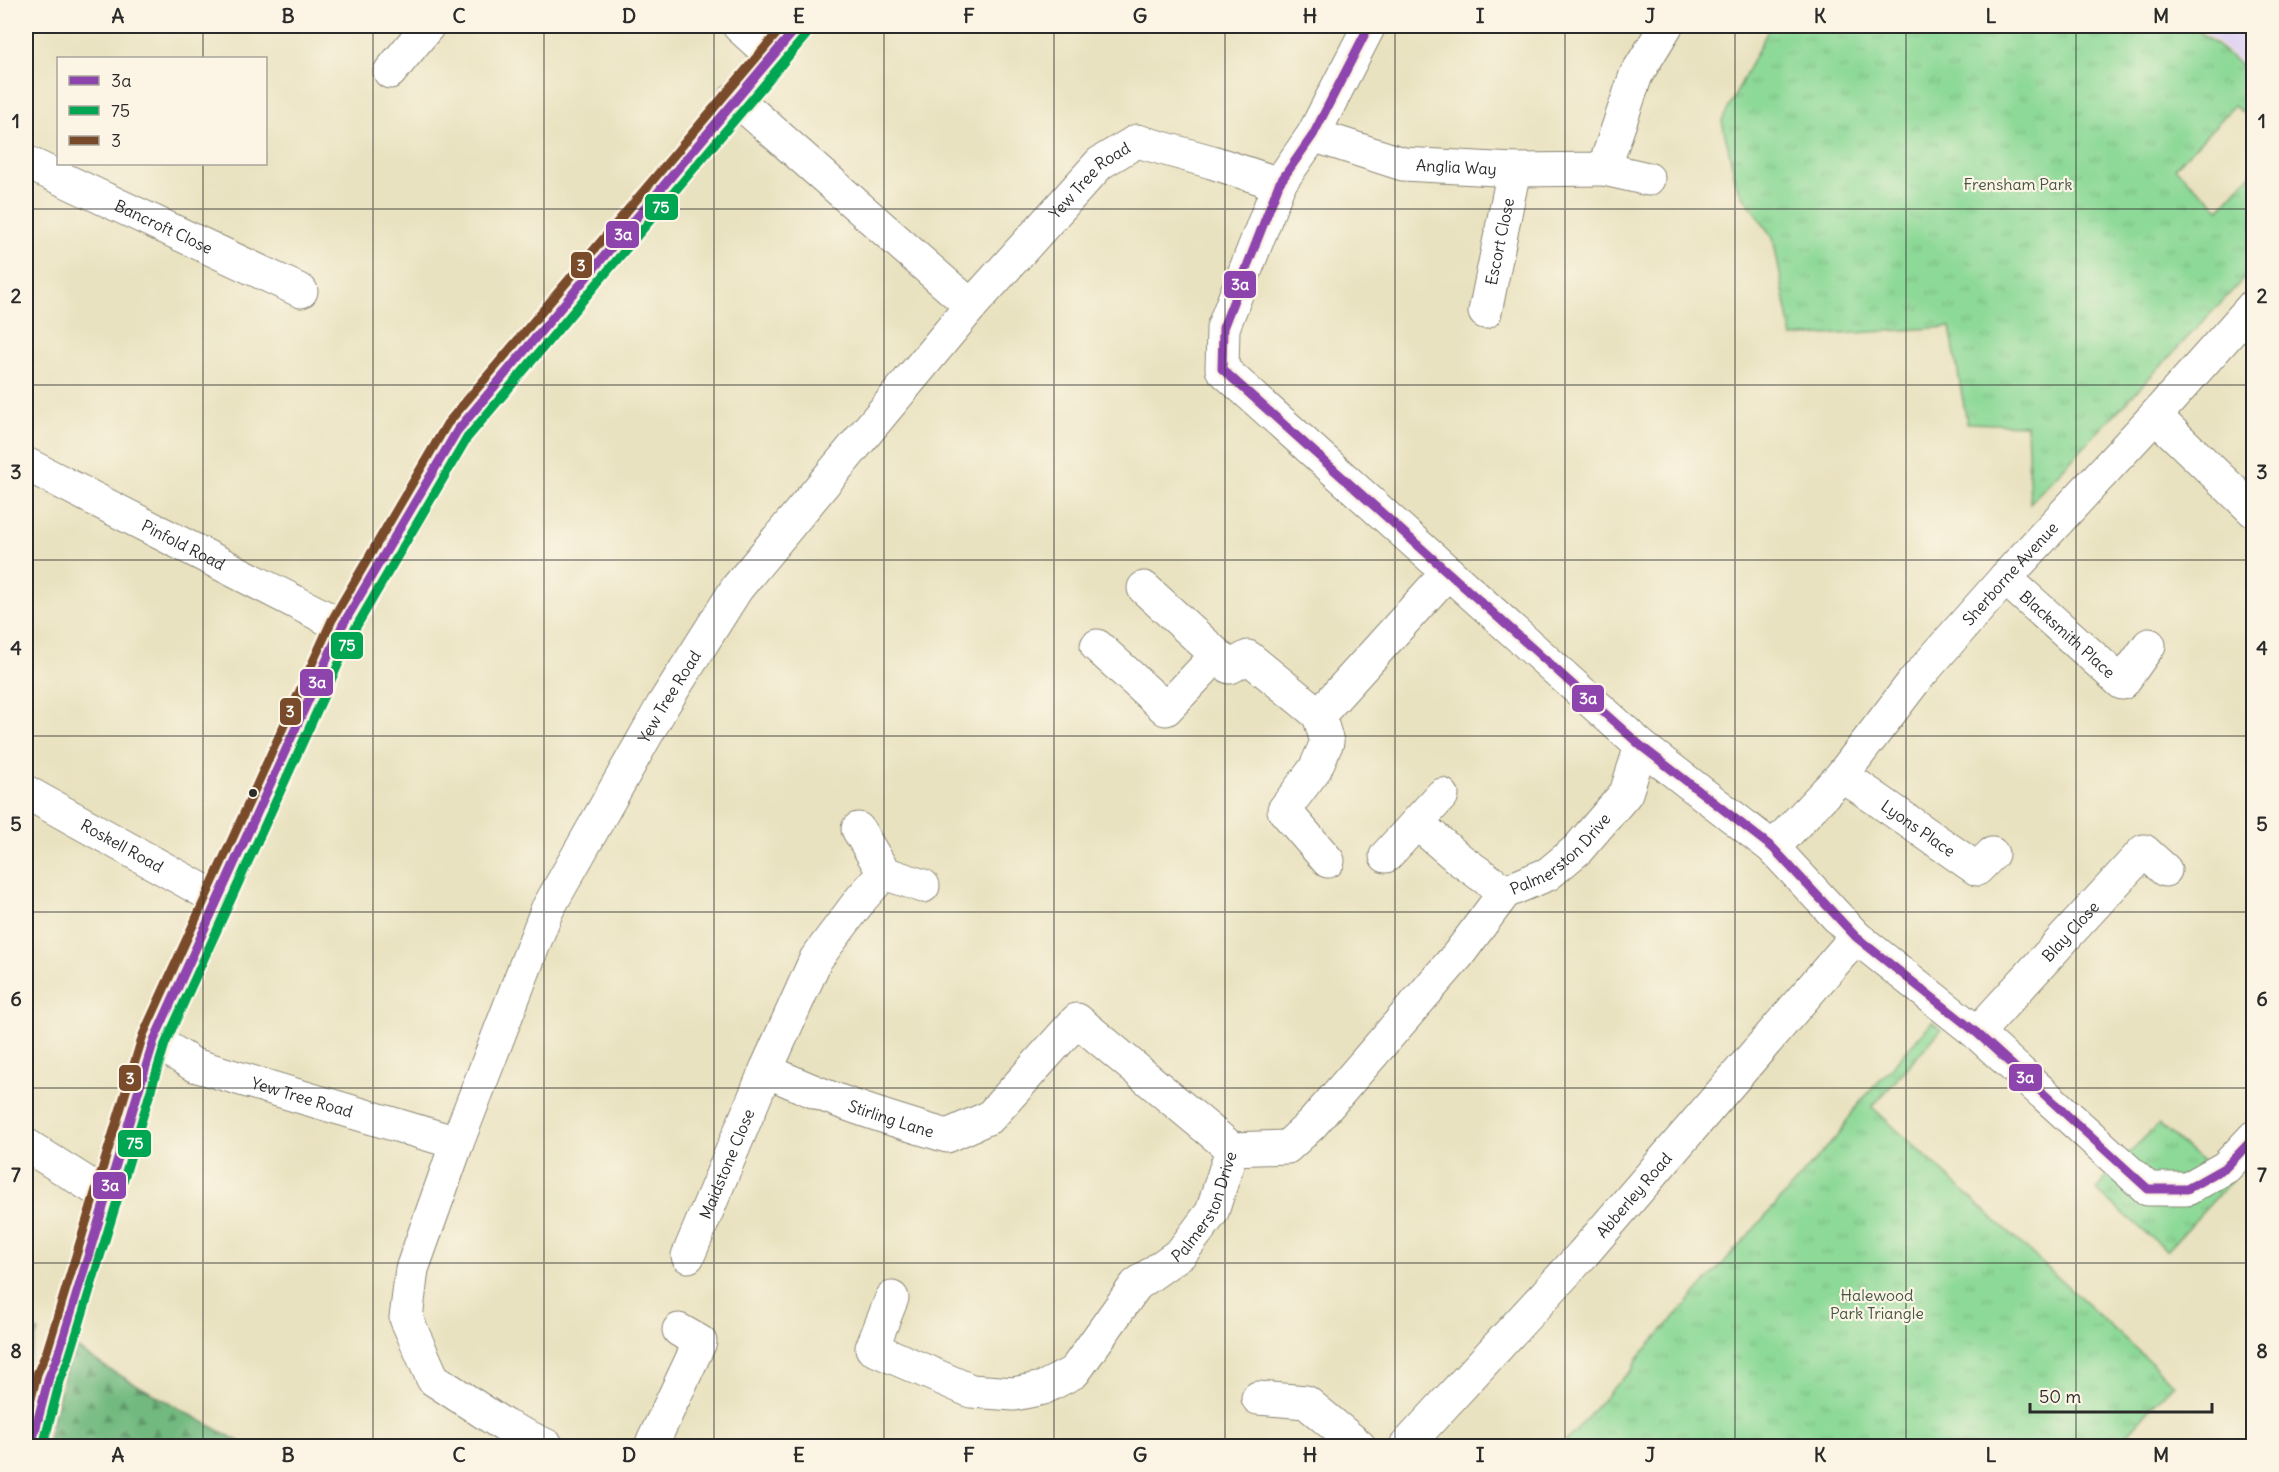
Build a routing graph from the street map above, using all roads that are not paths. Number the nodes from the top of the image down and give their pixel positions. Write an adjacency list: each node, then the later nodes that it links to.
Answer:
1 (428, 26): 7 (street)
2 (739, 26): 6 (street)
3 (798, 26): 6 (street)
4 (1369, 26): 9 (street)
5 (1666, 26): 11 (street)
6 (771, 55): 8 (street)
7 (390, 72)
8 (735, 98): 17 (street); 25 (street)
9 (1313, 135): 12 (street, Anglia Way); 14 (street)
10 (26, 162): 15 (street, Bancroft Close)
11 (1604, 169): 12 (street, Anglia Way); 13 (street, Anglia Way)
12 (1514, 170): 18 (street, Escort Close)
13 (1648, 179)
14 (1280, 184): 17 (street, Yew Tree Road); 22 (street)
15 (302, 291)
16 (2253, 305): 19 (street, Sherborne Avenue)
17 (971, 306): 50 (street, Yew Tree Road)
18 (1485, 312)
19 (2155, 416): 21 (street); 23 (street, Sherborne Avenue)
20 (26, 464): 25 (street, Pinfold Road)
21 (2253, 511)
22 (1448, 572): 29 (street); 30 (street)
23 (2006, 578): 26 (street, Blacksmith Place); 31 (street, Sherborne Avenue)
24 (1144, 588): 28 (street)
25 (342, 626): 44 (street)
26 (2149, 645)
27 (1097, 646): 28 (street)
28 (1217, 655): 29 (street)
29 (1319, 715): 39 (street)
30 (1641, 746): 36 (street); 43 (street, Palmerston Drive)
31 (1842, 775): 36 (street, Sherborne Avenue); 37 (street, Lyons Place)
32 (26, 792): 44 (street, Roskell Road)
33 (1442, 795): 34 (street)
34 (1417, 823): 38 (street); 43 (street)
35 (858, 829): 41 (street)
36 (1773, 848): 45 (street)
37 (1992, 854)
38 (1386, 856)
39 (1328, 861)
40 (2165, 870): 46 (street, Blay Close)
41 (884, 873): 42 (street); 48 (street)
42 (923, 886)
43 (1505, 892): 52 (street, Palmerston Drive)
44 (218, 899): 47 (street)
45 (1856, 937): 46 (street); 62 (street, Abberley Road)
46 (1977, 1033): 49 (street)
47 (154, 1040): 50 (street, Yew Tree Road); 53 (street)
48 (766, 1070): 52 (street, Stirling Lane); 54 (street, Maidstone Close)
49 (2253, 1137)
50 (457, 1143): 59 (street, Yew Tree Road)
51 (26, 1145): 53 (street)
52 (1232, 1149): 55 (street, Palmerston Drive)
53 (107, 1196): 58 (street)
54 (688, 1256)
55 (891, 1298)
56 (679, 1330): 60 (street)
57 (1258, 1398): 61 (street)
58 (31, 1446)
59 (547, 1446)
60 (651, 1446)
61 (1359, 1446)
62 (1406, 1446)

